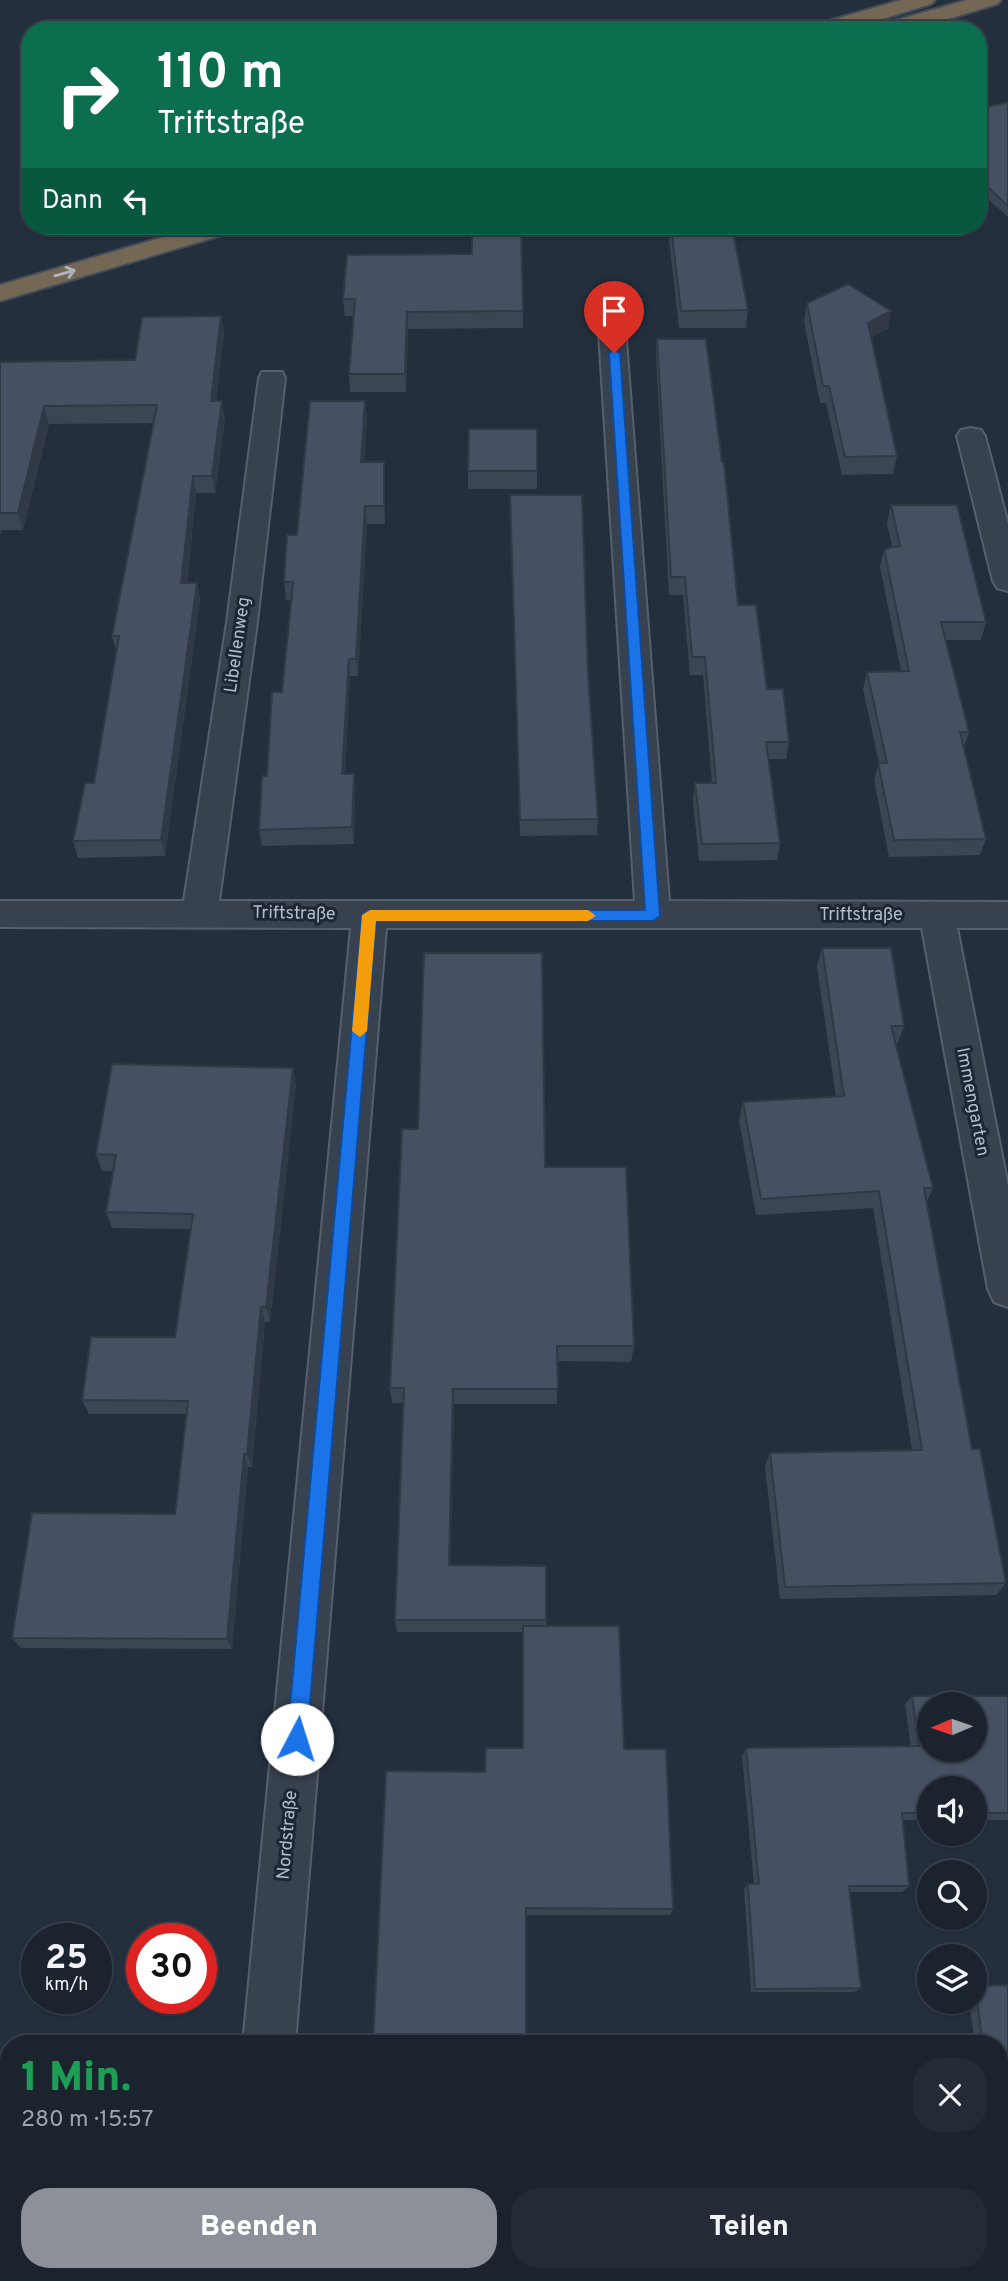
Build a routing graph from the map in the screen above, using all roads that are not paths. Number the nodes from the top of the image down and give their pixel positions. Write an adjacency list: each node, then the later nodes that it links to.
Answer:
1 (925, 0): 3 (highway)
2 (990, 0): 4 (highway)
3 (853, 21)
4 (920, 21)
5 (120, 235): 7 (highway)
6 (197, 235): 8 (highway, one-way to 6)
7 (0, 270)
8 (0, 293)
9 (610, 301): 18 (street)
10 (272, 378): 13 (street, Libellenweg)
11 (971, 436): 12 (street)
12 (1008, 581)
13 (200, 912): 14 (street, Triftstraße); 16 (street, Triftstraße)
14 (0, 914)
15 (937, 914): 17 (street, Triftstraße); 18 (street, Triftstraße); 19 (street, Immengarten)
16 (370, 915): 18 (street, Triftstraße); 20 (street, Nordstraße)
17 (1008, 915)
18 (653, 916)
19 (1008, 1289)
20 (270, 2035)

